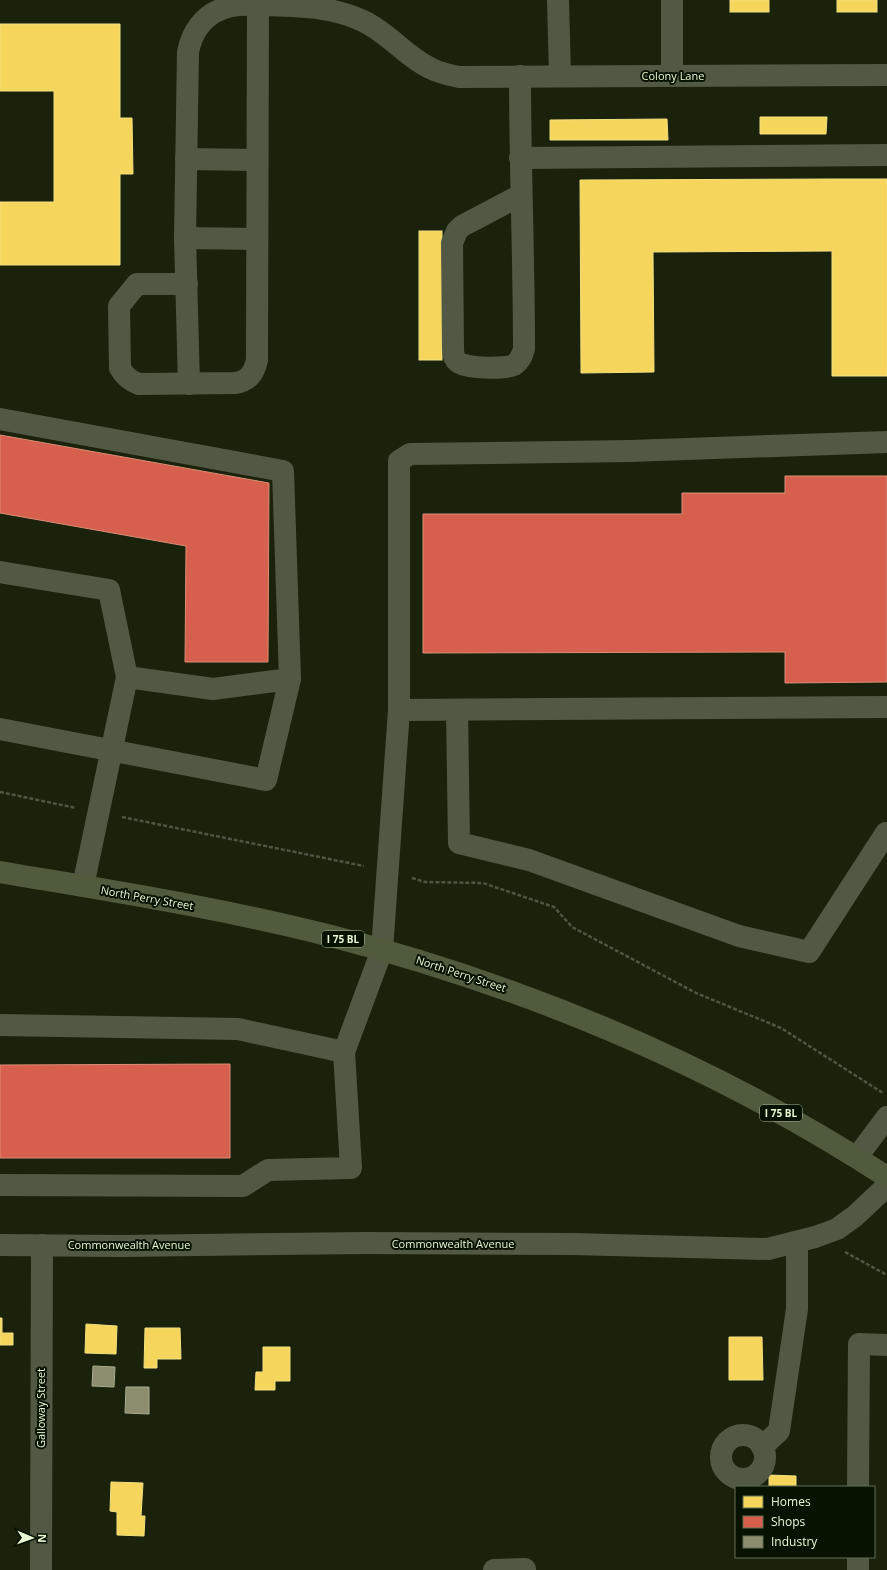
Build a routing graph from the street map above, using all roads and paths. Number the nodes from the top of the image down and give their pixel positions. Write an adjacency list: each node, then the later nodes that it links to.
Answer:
1 (558, 0): 6 (street)
2 (672, 0): 7 (street)
3 (258, 5): 5 (street, Colony Lane); 10 (street, Colony Lane); 11 (street)
4 (887, 75): 7 (street, Colony Lane)
5 (520, 76): 6 (street, Colony Lane); 9 (street)
6 (560, 76): 7 (street, Colony Lane)
7 (672, 76)
8 (887, 154): 9 (street)
9 (520, 158): 12 (street)
10 (186, 159): 11 (street); 13 (street, Colony Lane)
11 (257, 160): 14 (street)
12 (521, 195): 12 (street)
13 (185, 238): 14 (street); 15 (street, Colony Lane)
14 (257, 239): 16 (street)
15 (187, 284): 16 (street, Colony Lane); 16 (street)
16 (189, 384)
17 (0, 419): 21 (street)
18 (887, 442): 23 (street)
19 (0, 572): 20 (street)
20 (127, 677): 21 (street); 26 (street)
21 (290, 679): 26 (street)
22 (887, 707): 24 (street)
23 (399, 710): 24 (street); 31 (street)
24 (457, 710): 29 (street)
25 (0, 729): 26 (street)
26 (112, 750): 28 (street)
27 (0, 792): 28 (path)
28 (98, 812): 31 (path); 32 (street)
29 (887, 833)
30 (0, 872): 32 (main road, North Perry Street / I 75 BL)
31 (387, 872): 33 (street); 36 (path)
32 (83, 886): 33 (main road, North Perry Street / I 75 BL)
33 (382, 950): 35 (street); 38 (main road, North Perry Street / I 75 BL)
34 (0, 1025): 35 (street)
35 (344, 1052): 40 (street)
36 (887, 1096)
37 (887, 1117): 38 (street)
38 (857, 1157): 39 (main road, North Perry Street / I 75 BL)
39 (887, 1177)
40 (0, 1185)
41 (887, 1186): 42 (street, Commonwealth Avenue)
42 (820, 1235): 43 (street, Commonwealth Avenue); 46 (path)
43 (797, 1242): 45 (street, Commonwealth Avenue); 48 (street)
44 (0, 1245): 45 (street, Commonwealth Avenue)
45 (42, 1245): 51 (street, Galloway Street)
46 (887, 1275)
47 (887, 1345): 49 (street)
48 (762, 1447)
49 (858, 1486)
50 (858, 1558): 54 (street)
51 (41, 1570)
52 (494, 1570): 53 (street)
53 (525, 1570)
54 (858, 1570)

